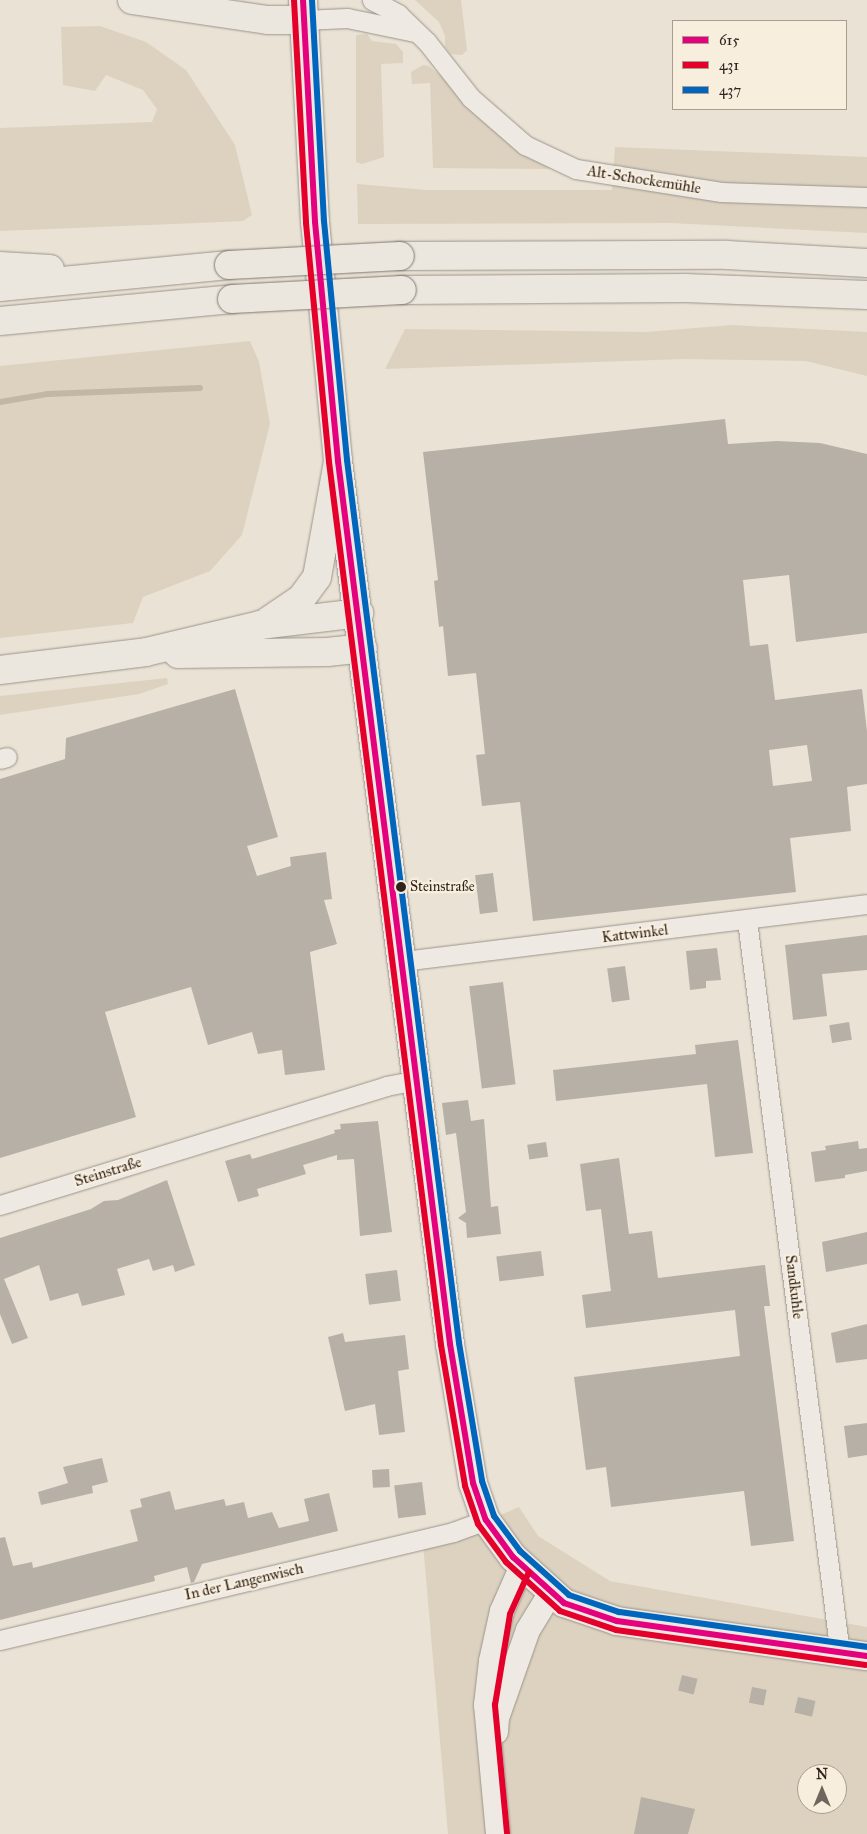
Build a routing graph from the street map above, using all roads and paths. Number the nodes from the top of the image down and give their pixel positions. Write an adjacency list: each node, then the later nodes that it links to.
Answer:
1 (132, 0): 3 (highway)
2 (372, 0): 4 (street, Alt-Schockemühle)
3 (303, 10): 4 (street); 14 (main road)
4 (415, 32): 5 (street, Alt-Schockemühle)
5 (867, 197)
6 (867, 263): 8 (highway, bridge)
7 (0, 266): 8 (highway)
8 (129, 273): 9 (highway)
9 (0, 287)
10 (867, 295): 11 (highway, bridge)
11 (81, 311): 12 (highway); 13 (highway)
12 (0, 321)
13 (0, 336)
14 (338, 461): 15 (main road); 16 (highway)
15 (359, 613): 16 (highway); 17 (main road)
16 (260, 625): 18 (highway)
17 (363, 648): 18 (highway); 22 (main road)
18 (146, 652): 19 (highway)
19 (0, 670)
20 (867, 904): 21 (street, Kattwinkel)
21 (747, 920): 22 (street, Kattwinkel); 29 (street, Sandkuhle)
22 (403, 962): 23 (main road)
23 (418, 1080): 24 (street, Steinstraße); 25 (main road)
24 (0, 1205)
25 (486, 1520): 26 (main road); 28 (street, In der Langenwisch)
26 (521, 1568): 27 (main road); 31 (street)
27 (550, 1594): 29 (main road); 31 (street)
28 (0, 1640)
29 (840, 1654): 30 (main road)
30 (867, 1656)
31 (491, 1771): 32 (street)
32 (498, 1834)

